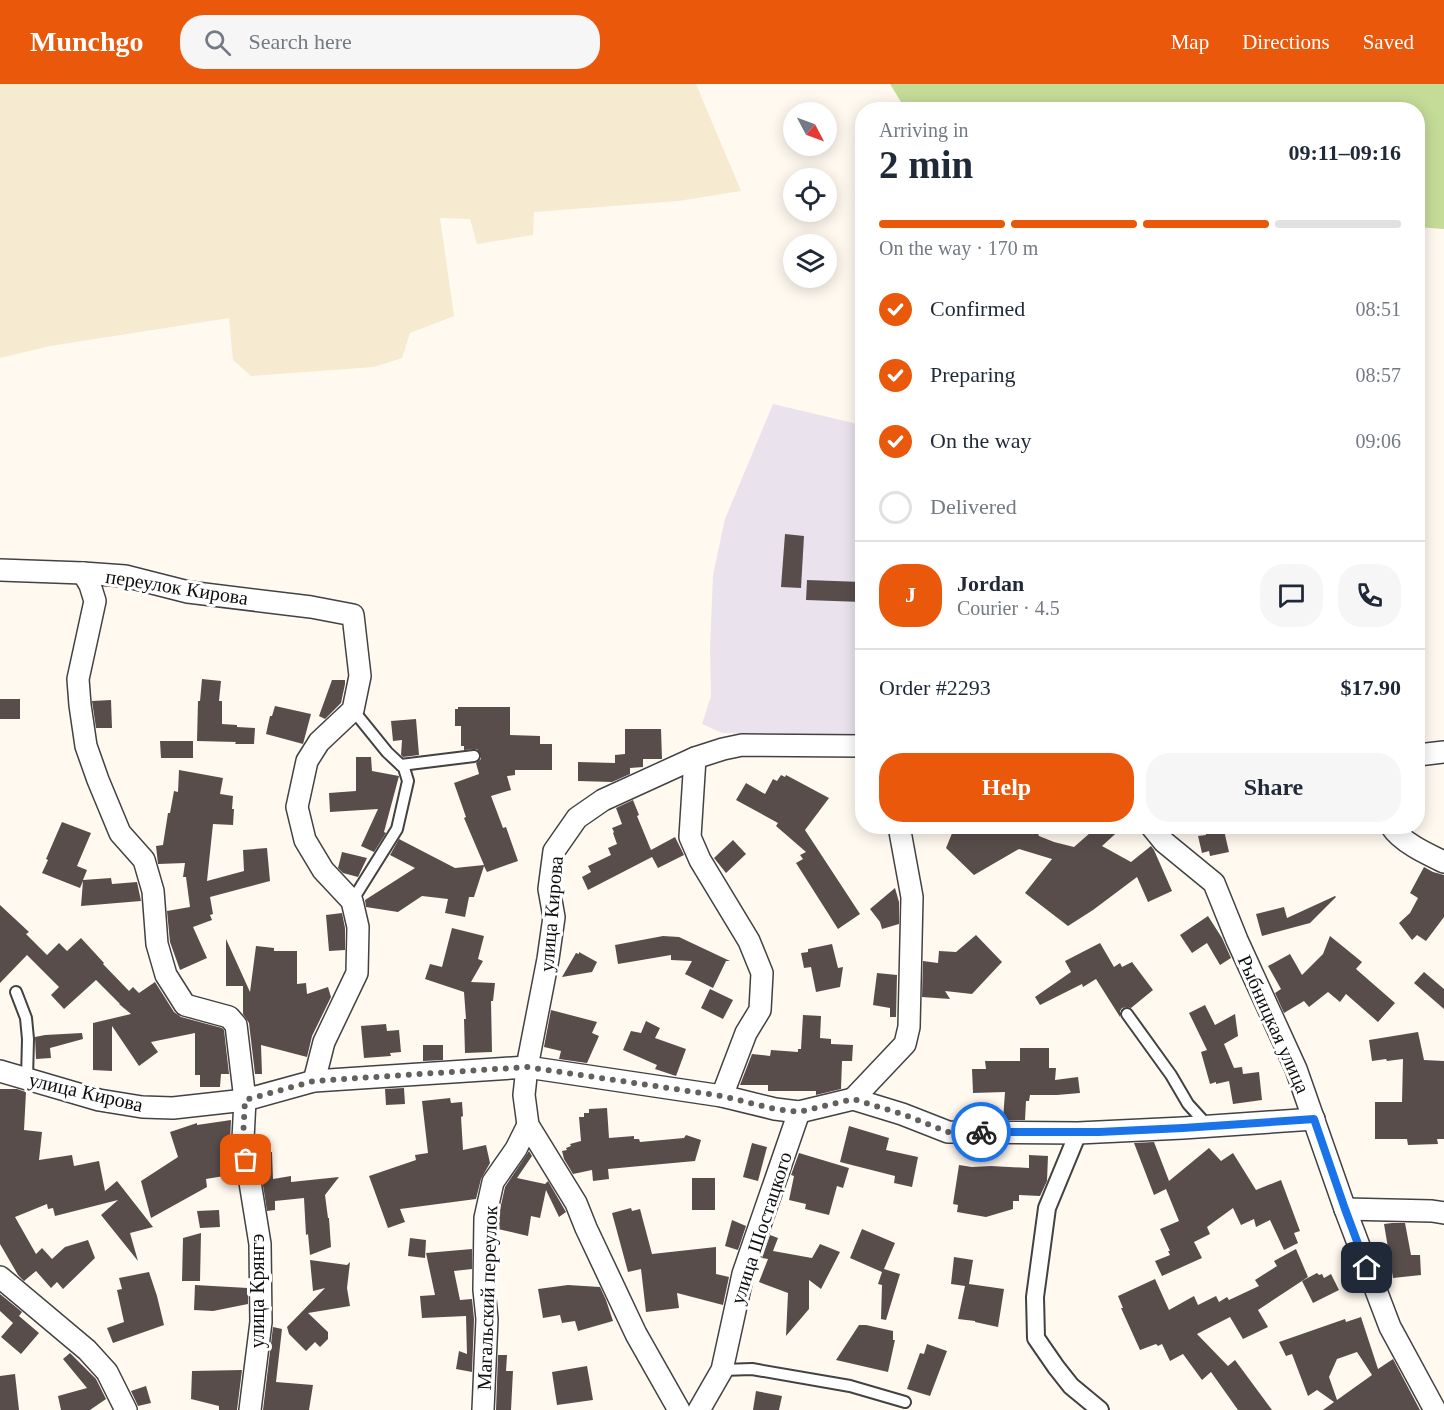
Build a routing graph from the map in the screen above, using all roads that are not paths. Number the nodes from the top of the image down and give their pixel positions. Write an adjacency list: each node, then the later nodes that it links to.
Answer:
1 (0, 570): 2 (street, переулок Кирова)
2 (83, 573): 3 (street, переулок Кирова); 23 (street, улица Крянгэ)
3 (353, 710): 9 (lane); 14 (street)
4 (855, 746): 8 (street, улица Кирова)
5 (1444, 752): 6 (street)
6 (1425, 754)
7 (474, 756): 9 (lane)
8 (695, 758): 17 (street, улица Кирова); 21 (street)
9 (401, 765): 14 (lane)
10 (900, 834): 22 (street)
11 (1158, 834): 25 (street, Рыбницкая улица)
12 (1396, 834): 13 (street)
13 (1444, 862)
14 (352, 901): 20 (street)
15 (15, 993): 19 (lane)
16 (1127, 1014): 27 (lane)
17 (527, 1067): 20 (street, улица Кирова); 21 (street); 26 (street)
18 (0, 1071): 19 (street, улица Кирова)
19 (27, 1079): 23 (street, улица Кирова)
20 (314, 1081): 23 (street, улица Кирова)
21 (722, 1096): 24 (street)
22 (853, 1099): 24 (street); 28 (street)
23 (245, 1100): 35 (street, улица Крянгэ)
24 (799, 1112): 32 (street, улица Шостацкого)
25 (1314, 1119): 27 (street); 29 (street, Рыбницкая улица)
26 (528, 1125): 36 (street, Магальский переулок); 37 (street)
27 (1208, 1126): 28 (street)
28 (1078, 1133): 39 (street)
29 (1345, 1209): 30 (street); 40 (street, Рыбницкая улица)
30 (1444, 1213)
31 (0, 1277): 34 (street)
32 (722, 1370): 33 (lane); 38 (street, улица Шостацкого)
33 (905, 1402)
34 (126, 1410)
35 (250, 1410)
36 (483, 1410)
37 (680, 1410)
38 (699, 1410)
39 (1100, 1410)
40 (1435, 1410)

